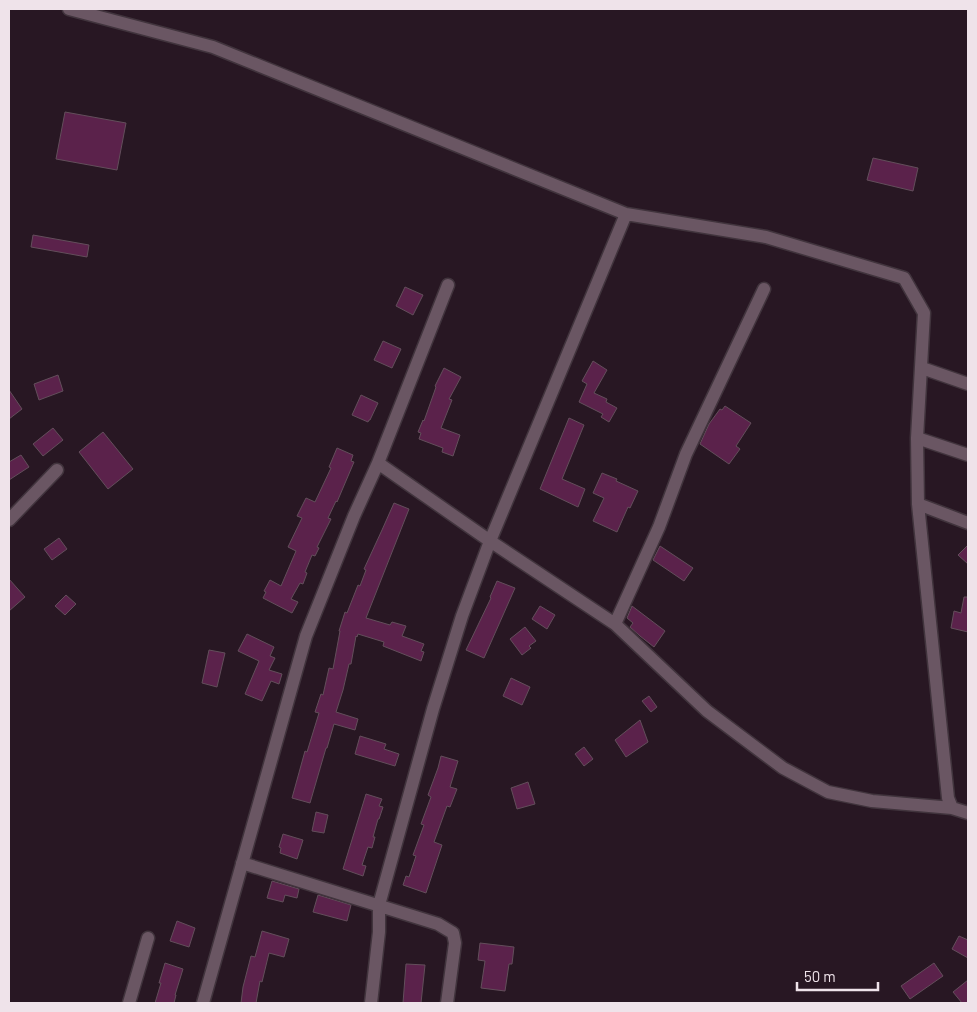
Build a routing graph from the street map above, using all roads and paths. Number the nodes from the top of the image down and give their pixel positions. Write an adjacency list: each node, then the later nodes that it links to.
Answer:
1 (69, 9): 2 (street)
2 (626, 214): 5 (street); 14 (street)
3 (448, 285): 9 (street)
4 (764, 289): 15 (street)
5 (922, 368): 6 (street); 7 (street)
6 (968, 384)
7 (917, 438): 8 (street); 11 (street)
8 (968, 455)
9 (378, 463): 14 (street); 18 (street)
10 (57, 470): 12 (street)
11 (918, 504): 13 (street); 16 (street)
12 (9, 520)
13 (968, 523)
14 (490, 541): 15 (street); 19 (street)
15 (615, 624): 16 (street)
16 (952, 808): 17 (street)
17 (968, 813)
18 (242, 863): 19 (street); 22 (street)
19 (379, 906): 23 (street); 24 (street)
20 (148, 938): 21 (street)
21 (128, 1003)
22 (203, 1003)
23 (371, 1003)
24 (447, 1003)

